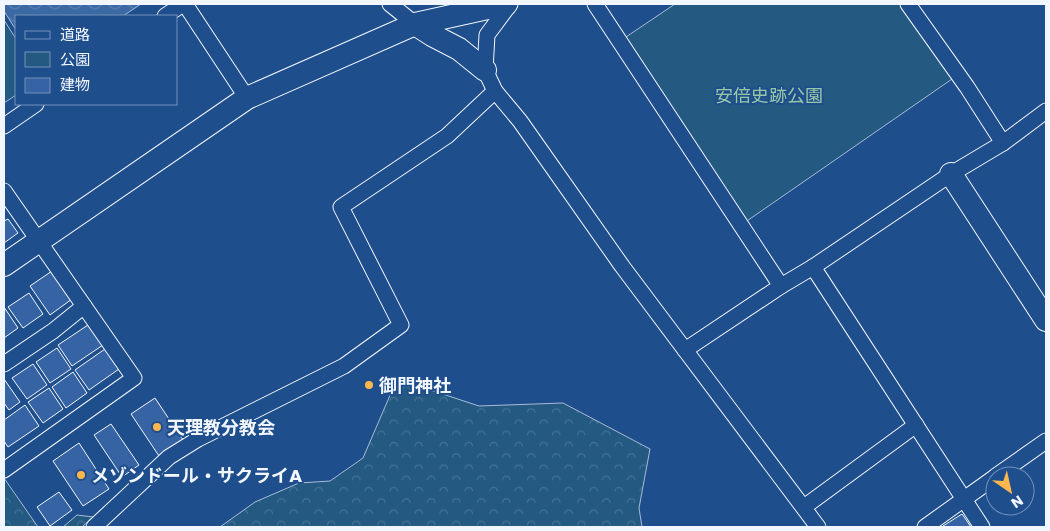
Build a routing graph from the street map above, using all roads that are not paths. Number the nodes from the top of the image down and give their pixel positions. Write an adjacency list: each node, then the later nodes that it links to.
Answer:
1 (184, 4): 7 (street); 11 (street)
2 (390, 4): 8 (street)
3 (506, 4): 8 (street)
4 (510, 4): 9 (street)
5 (595, 4): 21 (street)
6 (908, 4): 15 (street)
7 (167, 15)
8 (415, 24): 9 (street); 11 (street)
9 (485, 70): 10 (street)
10 (495, 91): 24 (street); 33 (street)
11 (247, 98): 18 (street)
12 (35, 105): 14 (street)
13 (1046, 110): 15 (street)
14 (4, 126)
15 (1003, 143): 16 (street)
16 (951, 174): 20 (street); 23 (street)
17 (4, 191): 18 (street)
18 (38, 242): 19 (street); 22 (street)
19 (4, 266)
20 (813, 267): 21 (street); 26 (street)
21 (781, 286): 24 (street)
22 (84, 306): 25 (street); 29 (street)
23 (1046, 320)
24 (685, 350): 32 (street)
25 (4, 364)
26 (916, 425): 31 (street); 32 (street)
27 (1046, 441): 28 (street)
28 (1010, 466)
29 (4, 470)
30 (985, 483): 31 (street)
31 (964, 498): 35 (street); 36 (street)
32 (804, 507): 34 (street)
33 (94, 527)
34 (818, 527)
35 (925, 527)
36 (982, 527)

